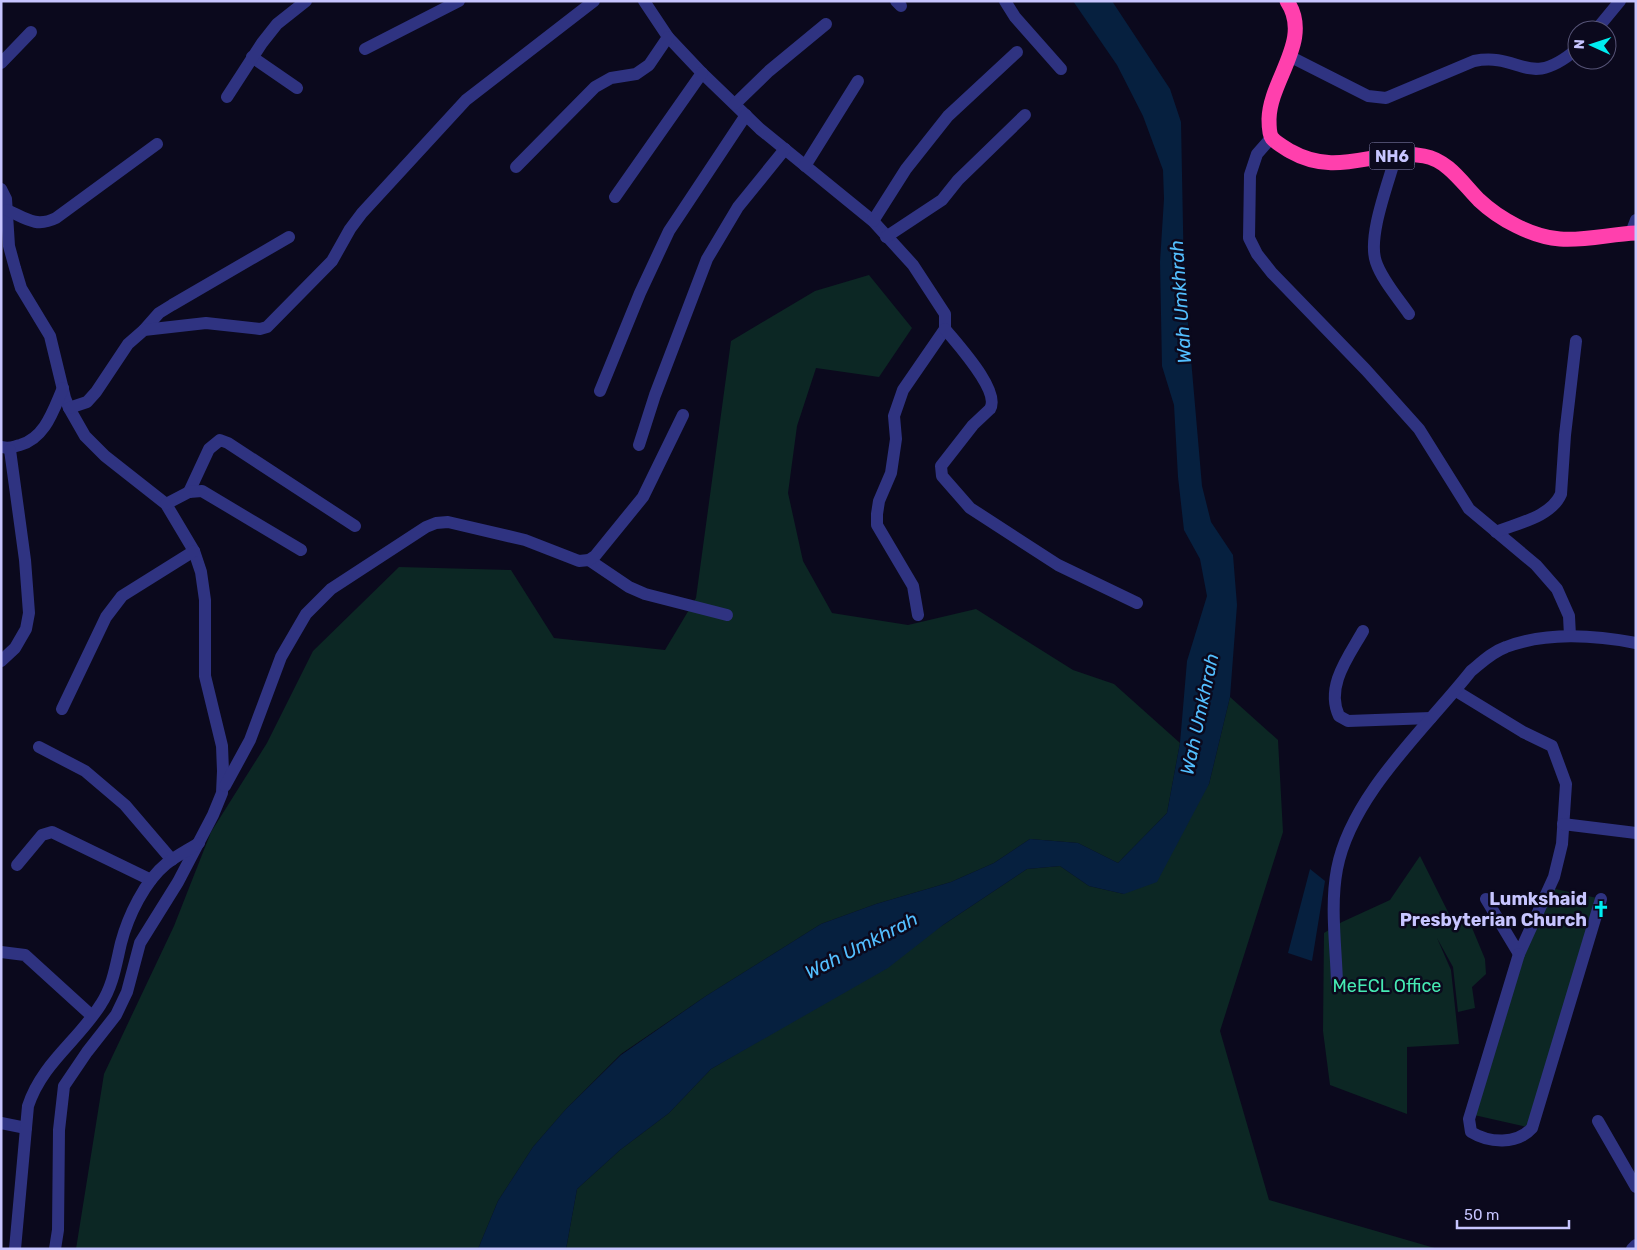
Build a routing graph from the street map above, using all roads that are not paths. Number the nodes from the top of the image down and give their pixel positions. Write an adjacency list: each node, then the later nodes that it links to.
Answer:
1 (306, 1): 15 (street)
2 (459, 1): 12 (street)
3 (594, 1): 41 (street)
4 (644, 1): 11 (street)
5 (1006, 1): 18 (street)
6 (1620, 1): 8 (street)
7 (1293, 6): 14 (highway)
8 (1604, 20)
9 (826, 24): 23 (street)
10 (31, 32): 17 (street)
11 (668, 37): 19 (street); 31 (street)
12 (365, 49)
13 (1018, 52): 35 (street)
14 (1289, 56): 16 (street); 26 (highway)
15 (252, 58): 21 (street); 22 (street)
16 (1567, 58)
17 (1, 62)
18 (1061, 69)
19 (702, 73): 23 (street); 33 (street)
20 (858, 81): 30 (street)
21 (297, 88)
22 (227, 98)
23 (735, 104): 24 (street)
24 (746, 115): 28 (street); 44 (street)
25 (1025, 115): 38 (street)
26 (1272, 137): 29 (highway, NH6); 52 (street)
27 (157, 144): 34 (street)
28 (785, 149): 30 (street); 47 (street)
29 (1396, 155): 36 (highway, NH6); 39 (street)
30 (805, 166): 35 (street)
31 (516, 167)
32 (1, 188): 34 (street)
33 (615, 197)
34 (7, 210): 43 (street)
35 (873, 221): 38 (street)
36 (1634, 229)
37 (289, 237): 41 (street)
38 (886, 237): 40 (street)
39 (1409, 314)
40 (945, 329): 56 (street); 58 (street)
41 (144, 330): 45 (street)
42 (1576, 341): 52 (street)
43 (62, 388): 45 (street); 48 (street)
44 (600, 391)
45 (70, 408): 50 (street)
46 (683, 414): 55 (street)
47 (639, 445)
48 (6, 448): 62 (street)
49 (189, 492): 50 (street); 51 (street); 53 (street)
50 (166, 504): 54 (street)
51 (355, 526)
52 (1496, 532): 60 (street)
53 (301, 550)
54 (194, 551): 64 (street); 67 (street)
55 (589, 560): 57 (street); 67 (street)
56 (1137, 603)
57 (727, 615)
58 (918, 615)
59 (1363, 631): 65 (street)
60 (1570, 636): 61 (street); 63 (street)
61 (1636, 642)
62 (1, 661)
63 (1456, 690): 65 (street); 68 (street)
64 (62, 709)
65 (1431, 718): 78 (street)
66 (39, 747): 71 (street)
67 (222, 793): 70 (street)
68 (1563, 824): 69 (street); 77 (street)
69 (1636, 833)
70 (200, 842): 71 (street); 86 (street)
71 (172, 860): 73 (street)
72 (17, 865): 73 (street)
73 (151, 880): 79 (street)
74 (1486, 899): 77 (street)
75 (1601, 899): 77 (street)
76 (1, 952): 79 (street)
77 (1519, 954)
78 (1337, 983)
79 (92, 1016): 82 (street)
80 (1598, 1121): 83 (street)
81 (1, 1123): 82 (street)
82 (26, 1128): 85 (street)
83 (1636, 1187)
84 (1636, 1245): 87 (street)
85 (15, 1249)
86 (56, 1249)
87 (1632, 1249)

